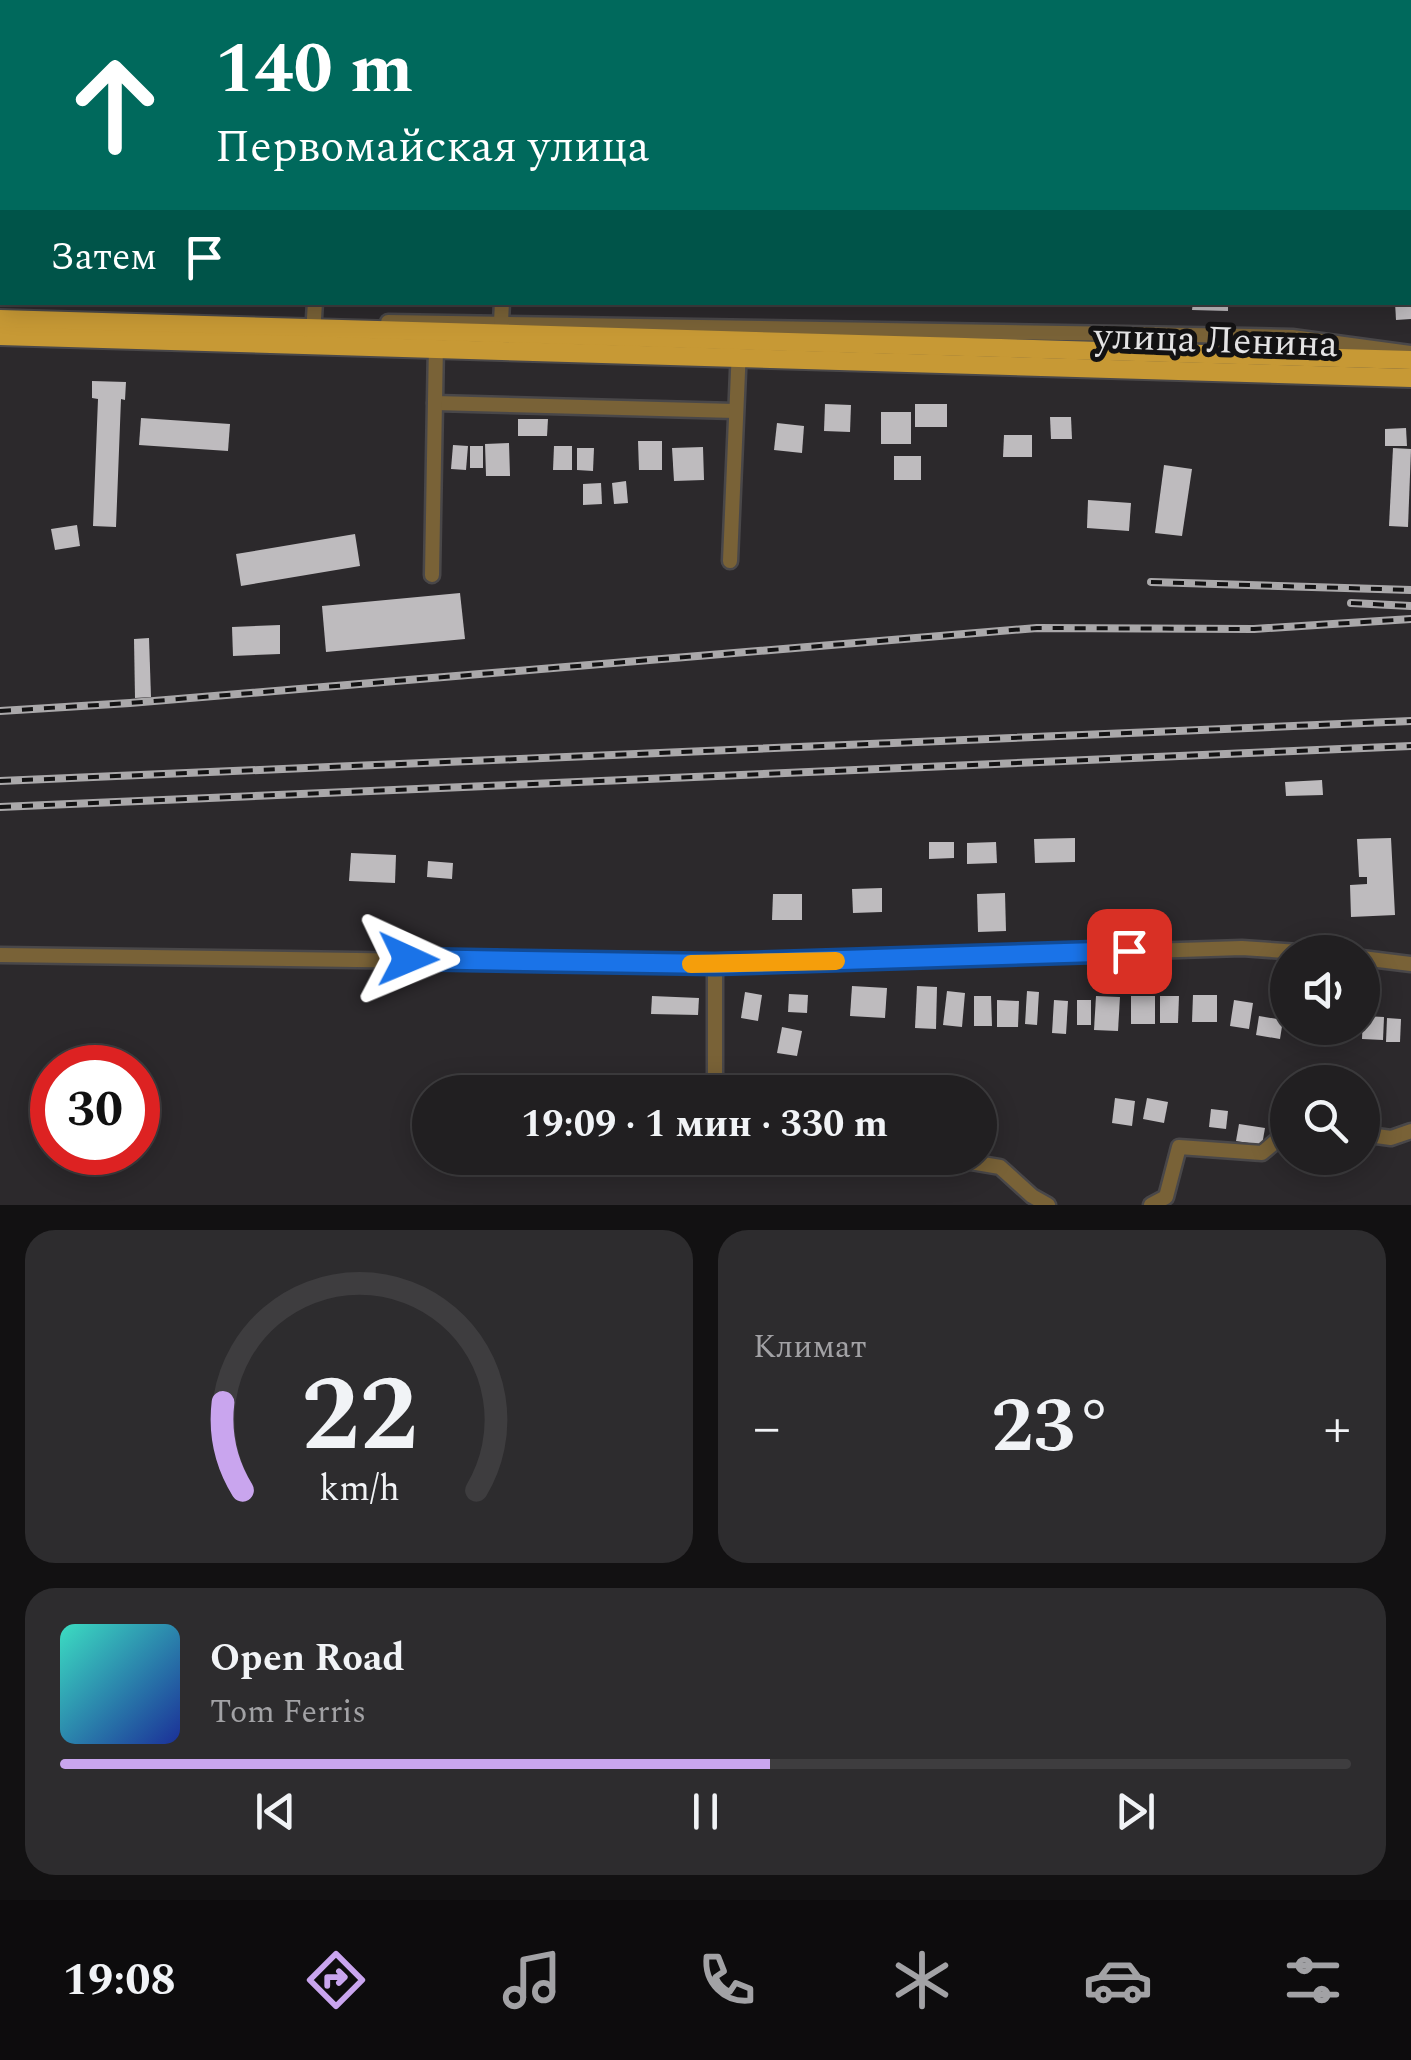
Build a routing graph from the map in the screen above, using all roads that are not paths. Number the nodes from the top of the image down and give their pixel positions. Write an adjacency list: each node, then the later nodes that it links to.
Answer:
1 (315, 305): 7 (street)
2 (502, 305): 5 (street)
3 (0, 319): 7 (main road, улица Ленина)
4 (373, 322): 5 (street, улица Ленина)
5 (501, 322): 10 (street, улица Ленина)
6 (0, 336): 7 (main road, улица Ленина)
7 (313, 336): 8 (main road, улица Ленина)
8 (437, 340): 9 (main road, улица Ленина); 12 (street)
9 (739, 349): 10 (main road, улица Ленина); 11 (main road, улица Ленина); 13 (street)
10 (1411, 356)
11 (1411, 378)
12 (435, 403): 13 (street); 15 (street)
13 (735, 411): 14 (street)
14 (730, 560)
15 (432, 575)
16 (1270, 950): 19 (street)
17 (0, 955): 19 (street)
18 (1380, 960): 20 (street)
19 (715, 964): 21 (street)
20 (1411, 964)
21 (715, 1075)
22 (1411, 1130): 23 (street)
23 (1380, 1136)
24 (1270, 1146): 27 (street)
25 (997, 1166): 26 (street)
26 (1048, 1205)
27 (1151, 1205)

